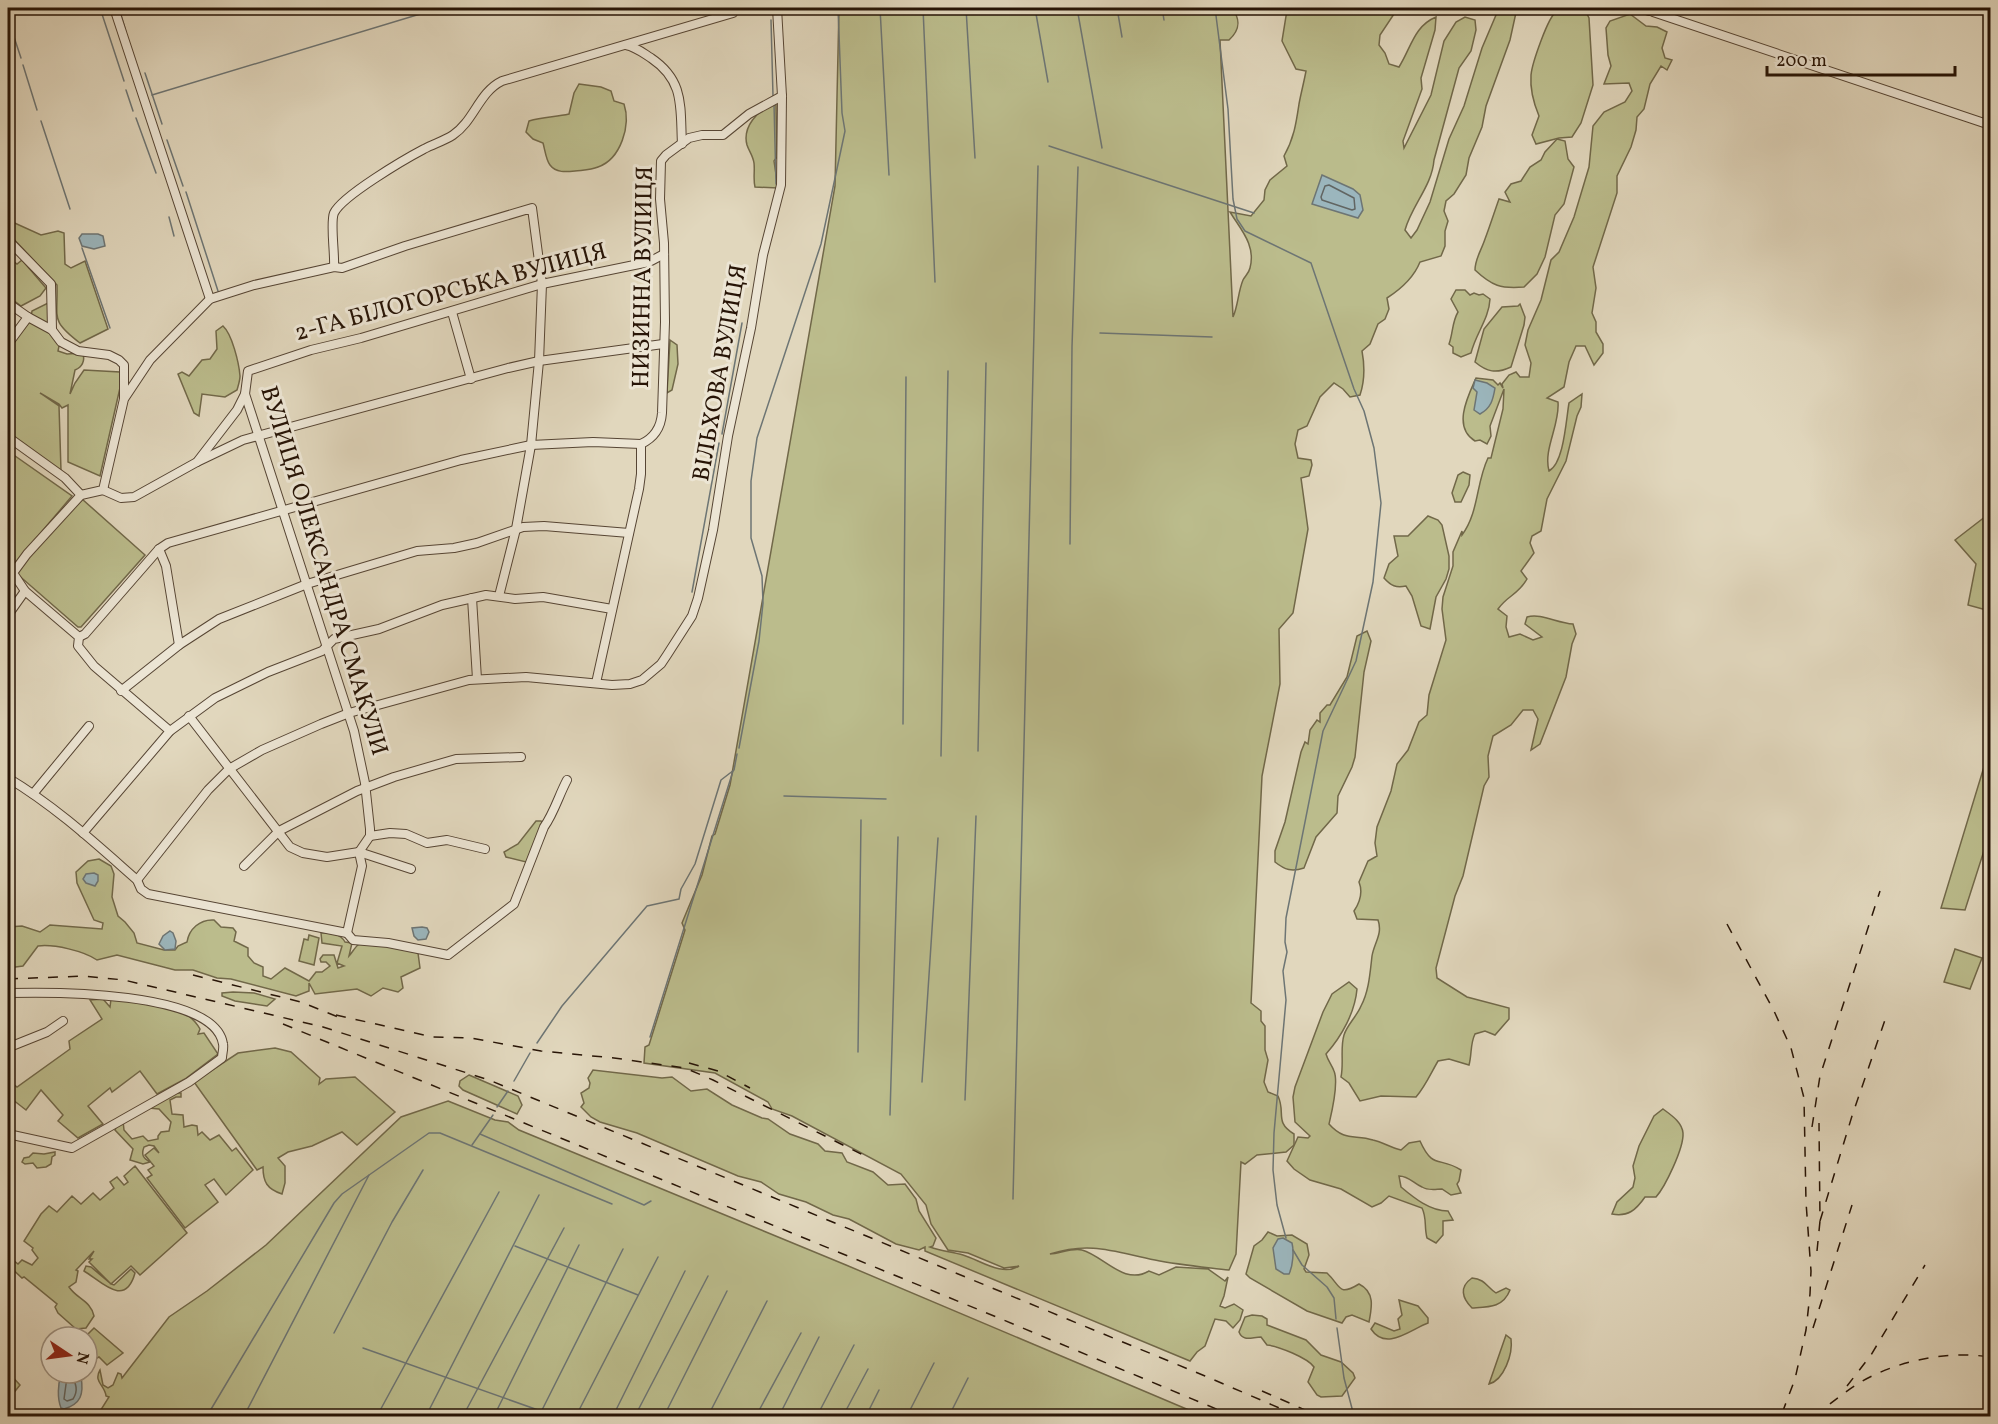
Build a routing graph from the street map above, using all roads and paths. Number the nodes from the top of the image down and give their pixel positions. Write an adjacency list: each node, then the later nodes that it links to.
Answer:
1 (114, 8): 13 (street)
2 (777, 8): 6 (street, ВІЛЬХОВА ВУЛИЦЯ)
3 (1640, 8): 7 (street)
4 (733, 13): 5 (street)
5 (625, 45): 8 (street); 11 (street)
6 (782, 96): 8 (street, НИЗИННА ВУЛИЦЯ); 46 (street, ВІЛЬХОВА ВУЛИЦЯ)
7 (1990, 125)
8 (682, 144): 10 (street, НИЗИННА ВУЛИЦЯ)
9 (8, 240): 17 (street)
10 (664, 254): 12 (street, 2-ГА БІЛОГОРСЬКА ВУЛИЦЯ); 19 (street, НИЗИННА ВУЛИЦЯ)
11 (334, 267): 12 (street); 13 (street)
12 (542, 284): 15 (street, 2-ГА БІЛОГОРСЬКА ВУЛИЦЯ); 20 (street)
13 (210, 299): 24 (street)
14 (8, 303): 16 (street)
15 (452, 312): 21 (street, 2-ГА БІЛОГОРСЬКА ВУЛИЦЯ); 22 (street)
16 (28, 317): 17 (street); 18 (street)
17 (52, 330): 24 (street)
18 (8, 344)
19 (663, 344): 20 (street); 27 (street, НИЗИННА ВУЛИЦЯ)
20 (539, 361): 22 (street); 28 (street)
21 (248, 371): 23 (street, ВУЛИЦЯ ОЛЕКСАНДРА СМАКУЛИ)
22 (471, 379): 25 (street)
23 (245, 394): 25 (street, ВУЛИЦЯ ОЛЕКСАНДРА СМАКУЛИ); 29 (street)
24 (124, 399): 30 (street)
25 (258, 436): 29 (street); 32 (street, ВУЛИЦЯ ОЛЕКСАНДРА СМАКУЛИ)
26 (8, 437): 31 (street)
27 (641, 444): 28 (street); 34 (street)
28 (531, 445): 32 (street); 33 (street)
29 (197, 462): 30 (street)
30 (103, 490): 31 (street)
31 (81, 495): 37 (street)
32 (282, 510): 35 (street); 36 (street, ВУЛИЦЯ ОЛЕКСАНДРА СМАКУЛИ)
33 (516, 529): 34 (street); 36 (street); 38 (street)
34 (628, 534): 40 (street)
35 (159, 549): 42 (street); 43 (street)
36 (307, 584): 43 (street); 44 (street, ВУЛИЦЯ ОЛЕКСАНДРА СМАКУЛИ)
37 (25, 591): 41 (street); 42 (street)
38 (499, 596): 39 (street); 40 (street)
39 (472, 598): 44 (street); 45 (street)
40 (612, 609): 46 (street)
41 (8, 615)
42 (79, 637): 47 (street)
43 (179, 645): 47 (street)
44 (325, 646): 48 (street, ВУЛИЦЯ ОЛЕКСАНДРА СМАКУЛИ); 49 (street)
45 (477, 679): 46 (street, ВІЛЬХОВА ВУЛИЦЯ); 48 (street, ВІЛЬХОВА ВУЛИЦЯ)
46 (596, 683)
47 (121, 691): 51 (street)
48 (349, 713): 53 (street, ВІЛЬХОВА ВУЛИЦЯ); 56 (street, ВУЛИЦЯ ОЛЕКСАНДРА СМАКУЛИ)
49 (189, 716): 51 (street); 53 (street)
50 (89, 726): 57 (street)
51 (170, 731): 59 (street)
52 (521, 757): 56 (street)
53 (229, 769): 58 (street); 65 (street, ВІЛЬХОВА ВУЛИЦЯ)
54 (8, 778): 57 (street)
55 (567, 780): 66 (street)
56 (365, 788): 58 (street); 60 (street, ВУЛИЦЯ ОЛЕКСАНДРА СМАКУЛИ)
57 (33, 794): 59 (street)
58 (279, 831): 62 (street); 63 (street)
59 (83, 833): 65 (street)
60 (370, 836): 61 (street); 62 (street)
61 (485, 849)
62 (359, 852): 64 (street); 66 (street)
63 (244, 866)
64 (411, 869)
65 (137, 880): 66 (street)
66 (346, 933)
67 (8, 993): 70 (street)
68 (63, 1021): 69 (street)
69 (8, 1051)
70 (8, 1134)

